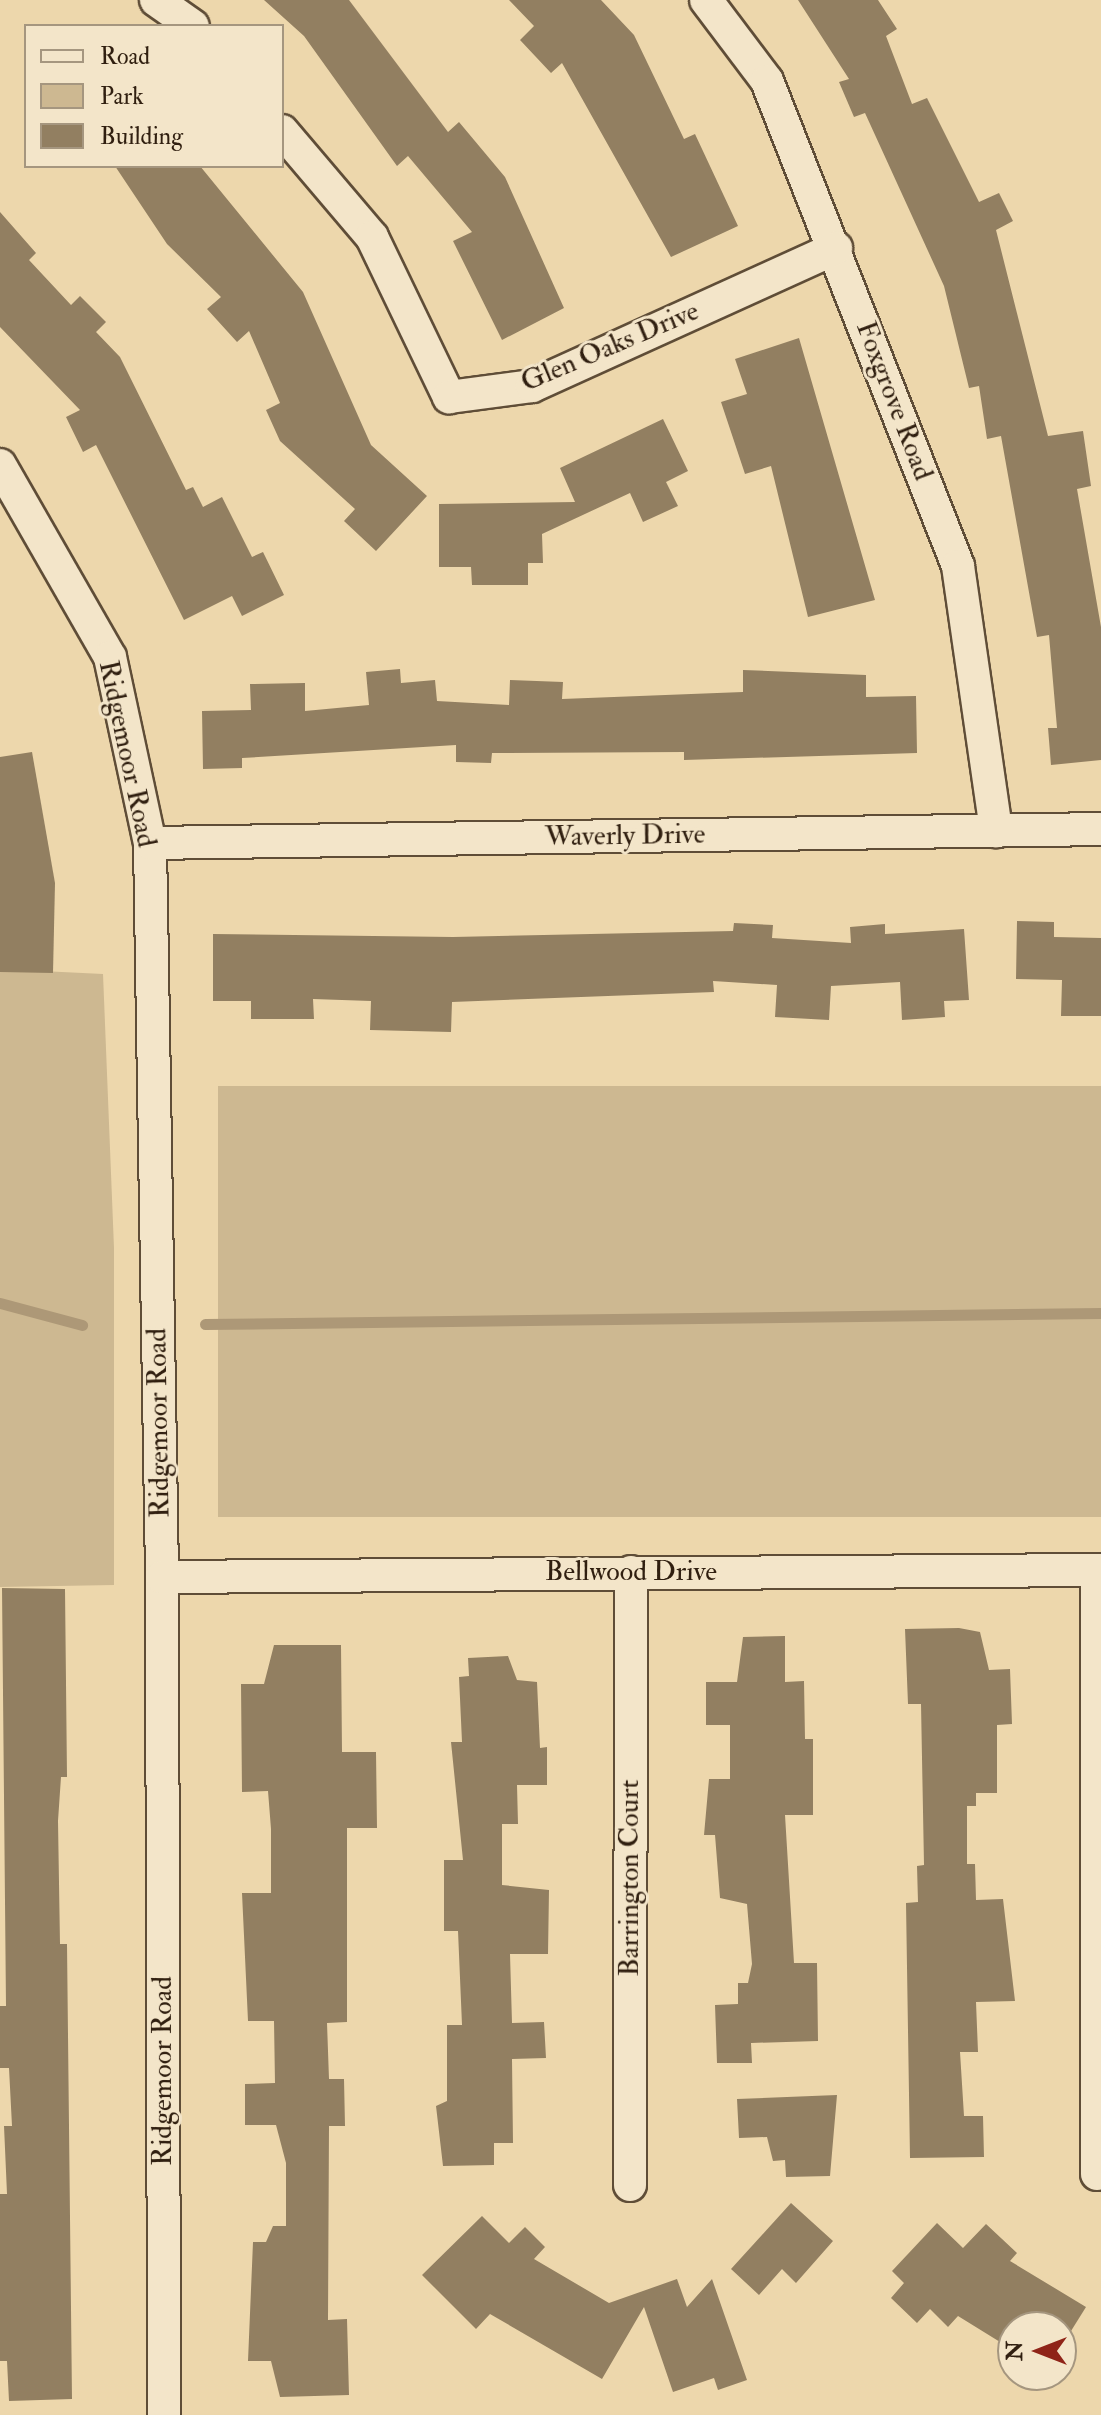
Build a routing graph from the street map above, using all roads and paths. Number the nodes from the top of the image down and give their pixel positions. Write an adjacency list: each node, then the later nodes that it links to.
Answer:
1 (156, 0): 3 (street)
2 (706, 0): 5 (street, Foxgrove Road)
3 (190, 24)
4 (284, 133): 5 (street, Glen Oaks Drive)
5 (836, 248): 8 (street, Foxgrove Road)
6 (0, 465): 9 (street, Ridgemoor Road)
7 (1101, 829): 8 (street, Waverly Drive)
8 (996, 831): 9 (street, Waverly Drive)
9 (150, 843): 12 (street, Ridgemoor Road)
10 (1099, 1570): 11 (street, Bellwood Drive); 13 (street)
11 (631, 1572): 12 (street, Bellwood Drive); 14 (street, Barrington Court)
12 (162, 1577): 15 (street, Ridgemoor Road)
13 (1097, 2174)
14 (630, 2185)
15 (164, 2415)

